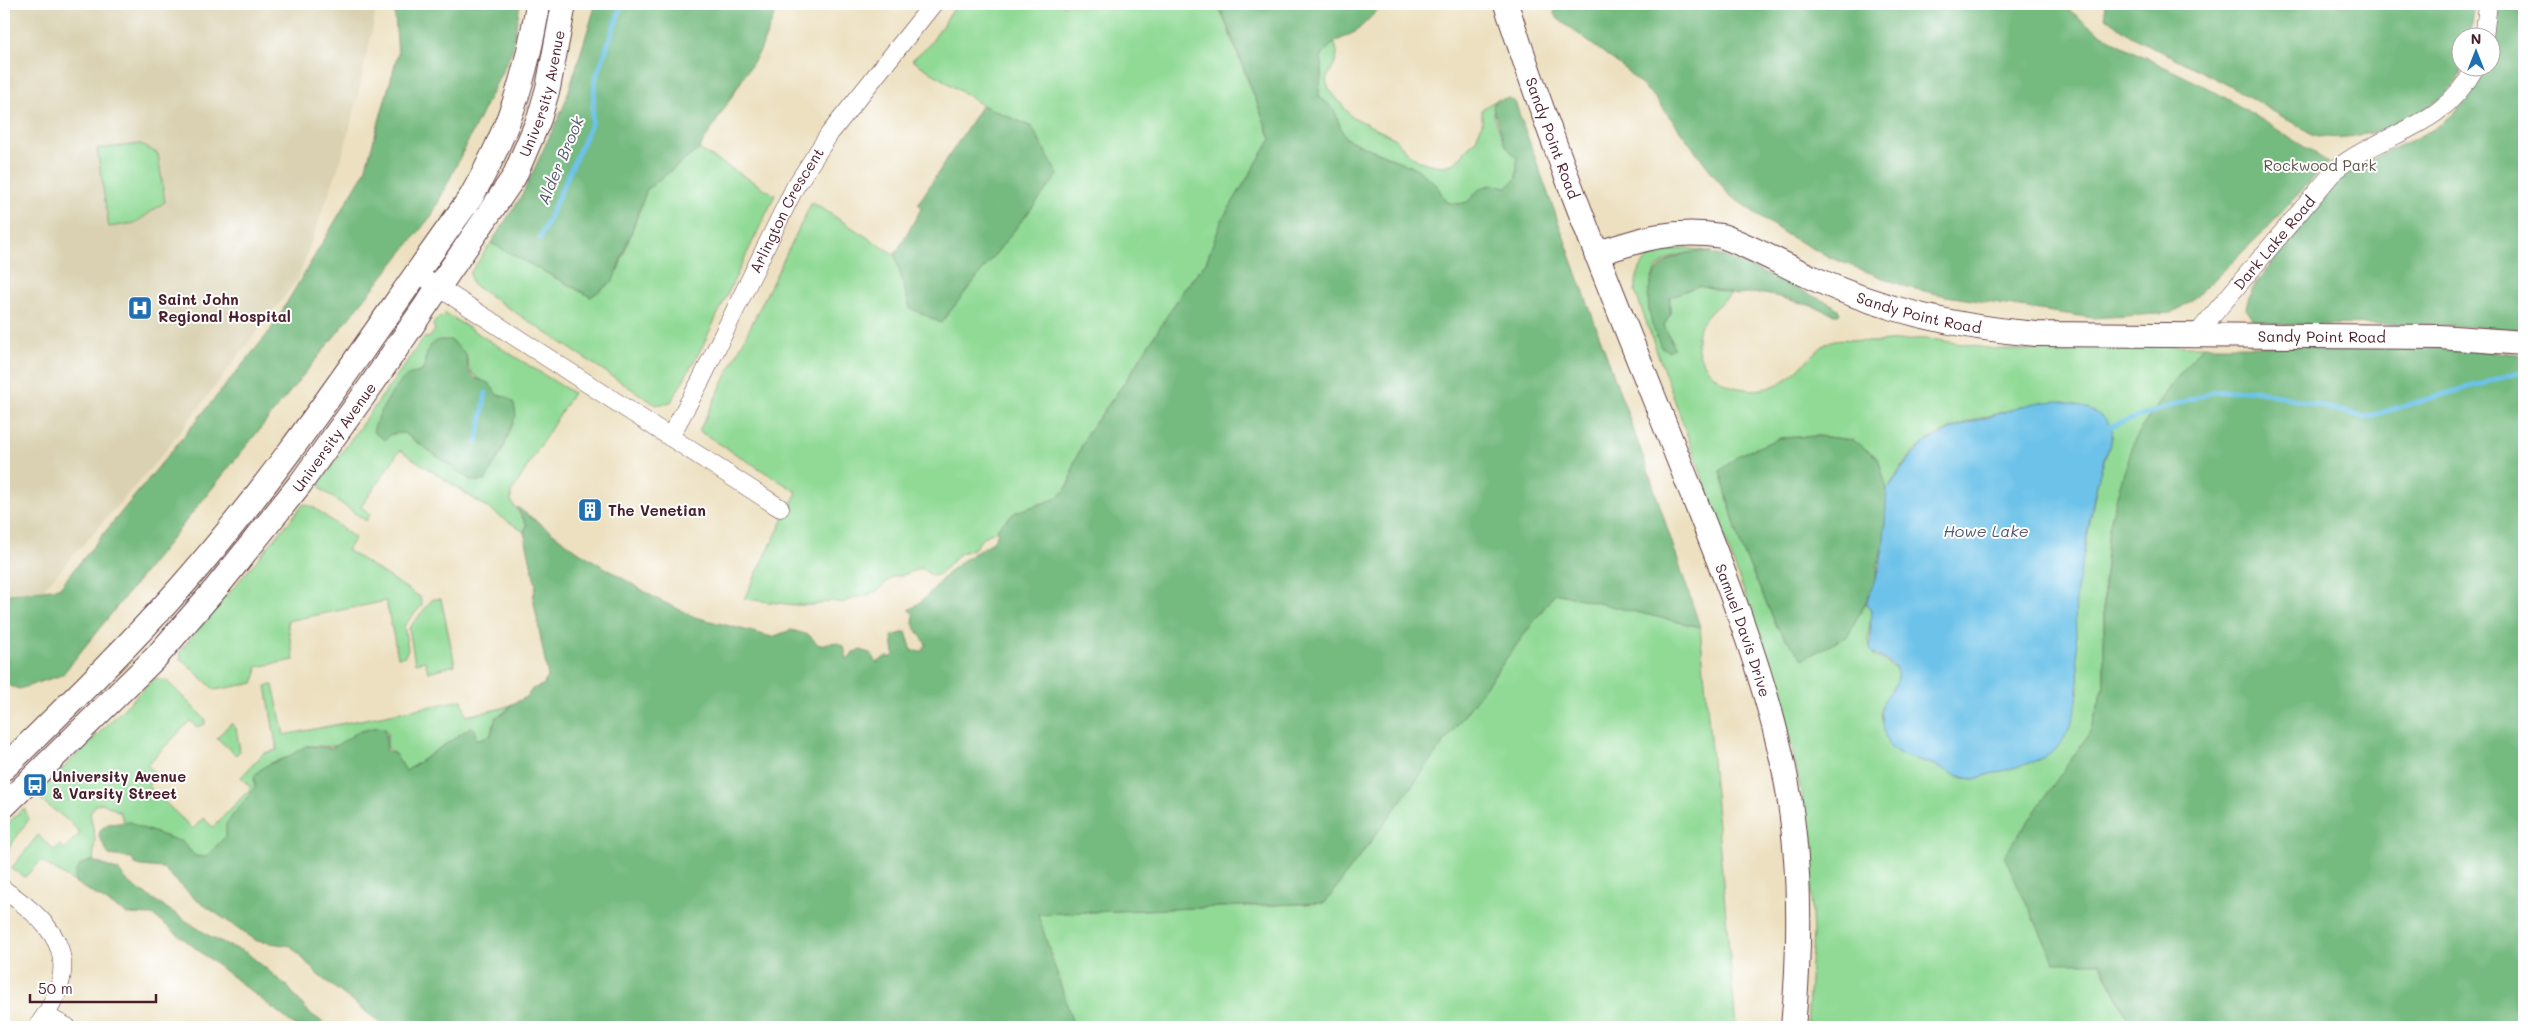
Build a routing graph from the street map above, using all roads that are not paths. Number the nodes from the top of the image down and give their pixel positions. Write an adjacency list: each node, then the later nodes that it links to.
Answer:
1 (538, 4): 9 (main road, University Avenue)
2 (564, 4): 10 (main road, University Avenue)
3 (933, 4): 13 (street, Arlington Crescent)
4 (1506, 4): 8 (main road, Sandy Point Road)
5 (2488, 4): 6 (street)
6 (2485, 28)
7 (2468, 78): 11 (street, Dark Lake Road)
8 (1596, 254): 11 (main road, Sandy Point Road); 20 (main road, Samuel Davis Drive)
9 (416, 272): 10 (street); 15 (main road, University Avenue)
10 (440, 288): 13 (street); 16 (main road, University Avenue)
11 (2196, 335): 12 (main road, Sandy Point Road)
12 (2524, 343)
13 (670, 437): 14 (street)
14 (780, 508)
15 (4, 768)
16 (4, 806)
17 (4, 890): 18 (street)
18 (42, 1022): 19 (street)
19 (66, 1027)
20 (1793, 1027)

